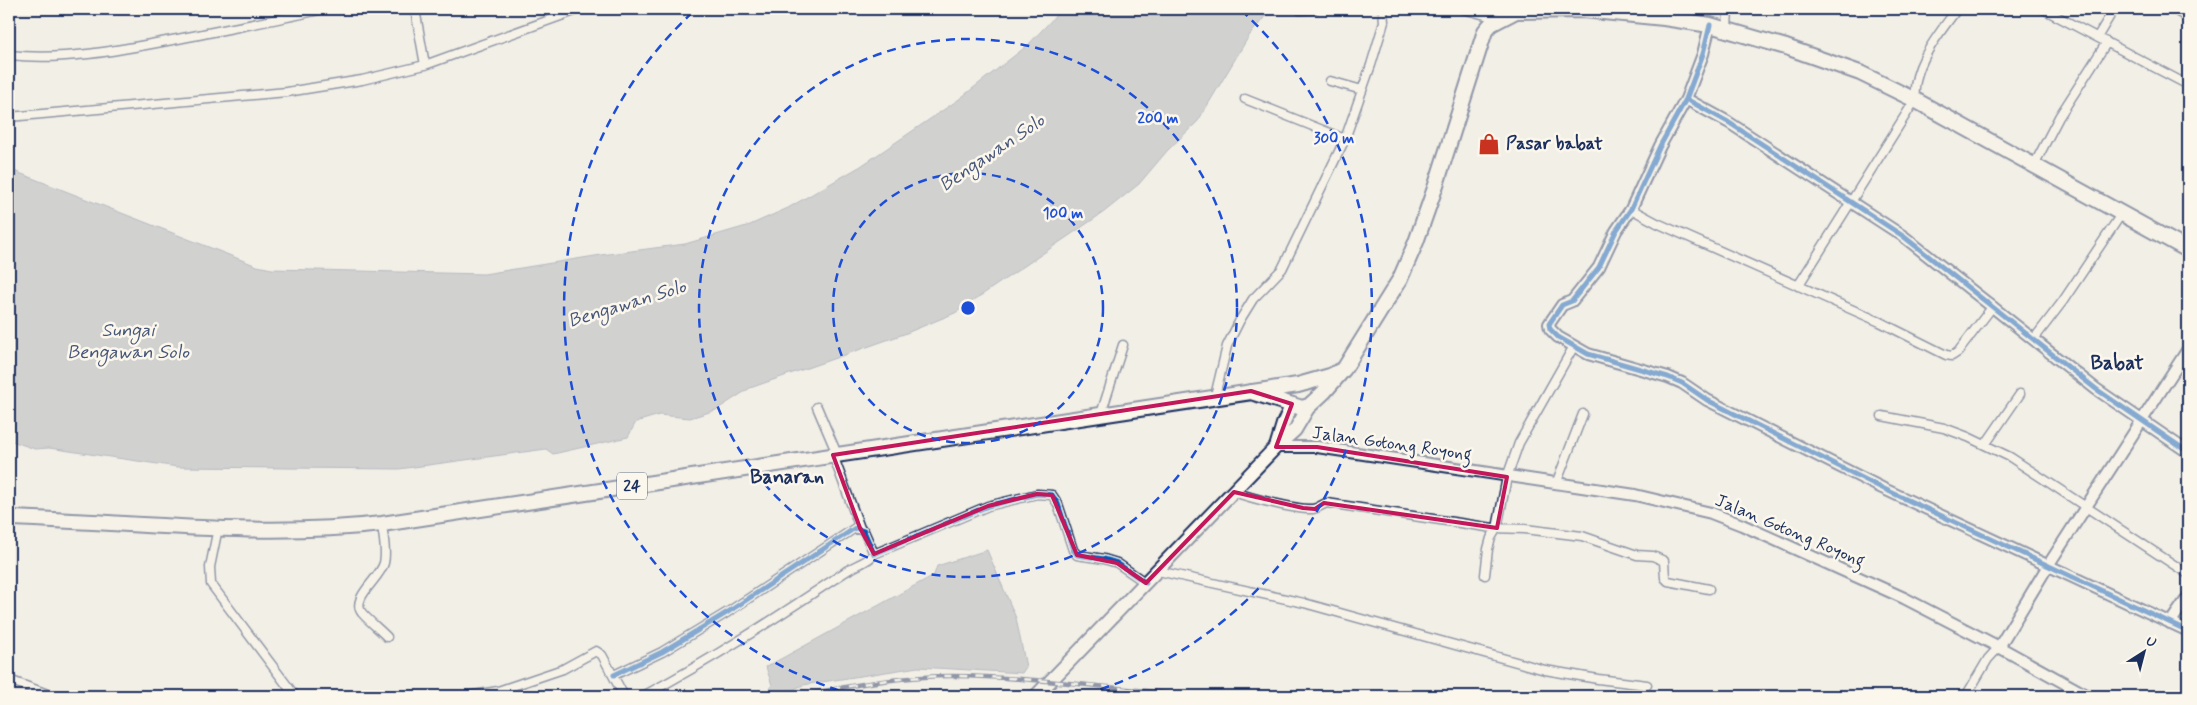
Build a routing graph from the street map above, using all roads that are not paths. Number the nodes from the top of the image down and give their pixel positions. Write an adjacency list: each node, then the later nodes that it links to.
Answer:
1 (324, 9): 20 (street)
2 (415, 9): 21 (street)
3 (580, 9): 21 (street)
4 (1314, 9): 13 (street)
5 (1383, 9): 24 (street)
6 (1463, 9): 15 (street)
7 (1551, 9): 15 (highway); 16 (highway)
8 (1728, 9): 17 (street)
9 (1957, 9): 27 (street)
10 (2043, 9): 18 (street)
11 (2114, 9): 18 (street)
12 (2173, 9): 14 (street)
13 (1300, 10)
14 (2188, 18)
15 (1500, 19): 41 (highway)
16 (1710, 26): 17 (highway); 26 (street)
17 (1727, 30): 27 (highway)
18 (2098, 36): 19 (street)
19 (2107, 42): 23 (street); 30 (street)
20 (9, 55)
21 (425, 65): 28 (street)
22 (1330, 81): 24 (street)
23 (2188, 84)
24 (1362, 90): 29 (street)
25 (1245, 99): 29 (street)
26 (1686, 99): 31 (street); 32 (street)
27 (1915, 100): 30 (highway); 31 (street)
28 (9, 117)
29 (1345, 139): 45 (street)
30 (2034, 165): 33 (highway)
31 (1850, 202): 35 (street); 36 (street)
32 (1631, 209): 35 (street); 39 (street)
33 (2122, 213): 34 (highway); 37 (street)
34 (2188, 250)
35 (1798, 286): 36 (street)
36 (1993, 306): 37 (street)
37 (2034, 339): 52 (street)
38 (1123, 345): 49 (street)
39 (1574, 346): 57 (street); 67 (street)
40 (2188, 349): 52 (street)
41 (1344, 369): 42 (highway, 24); 47 (highway)
42 (1298, 385): 43 (highway, 24); 46 (highway); 47 (highway)
43 (1250, 391): 45 (highway, 24); 46 (highway, 24)
44 (2020, 394): 53 (street)
45 (1215, 396): 49 (highway, 24)
46 (1292, 404): 47 (highway, 24); 54 (main road)
47 (1311, 404): 54 (main road)
48 (817, 407): 56 (street)
49 (1101, 414): 56 (highway, 24)
50 (1583, 414): 58 (street)
51 (1882, 416): 53 (street)
52 (2141, 421): 55 (street); 60 (street)
53 (1985, 445): 60 (street)
54 (1276, 447): 57 (street, Jalan Gotong Royong); 59 (main road)
55 (2188, 452)
56 (835, 455): 62 (highway, 24); 64 (street)
57 (1507, 477): 58 (street, Jalan Gotong Royong); 65 (street)
58 (1556, 484): 77 (street, Jalan Gotong Royong)
59 (1234, 492): 65 (street); 68 (main road)
60 (2086, 506): 67 (street); 69 (street)
61 (9, 518): 63 (highway, 24)
62 (382, 524): 63 (highway, 24); 76 (street)
63 (218, 528): 82 (street)
64 (860, 528): 66 (street); 78 (street)
65 (1497, 528): 70 (street); 72 (street)
66 (874, 554): 71 (street); 85 (street)
67 (2048, 564): 74 (street); 77 (street)
68 (1158, 571): 71 (main road); 80 (street)
69 (2188, 574)
70 (1485, 576)
71 (1146, 583): 86 (main road)
72 (1709, 590)
73 (2188, 597): 74 (street)
74 (2170, 623): 75 (street)
75 (2188, 631)
76 (387, 637)
77 (1999, 647): 87 (street); 88 (street, Jalan Gotong Royong)
78 (614, 675): 83 (street); 84 (street)
79 (9, 680): 81 (street)
80 (1647, 685)
81 (53, 696)
82 (295, 696)
83 (468, 696)
84 (624, 696)
85 (643, 696)
86 (1036, 696)
87 (1966, 696)
88 (2088, 696)

